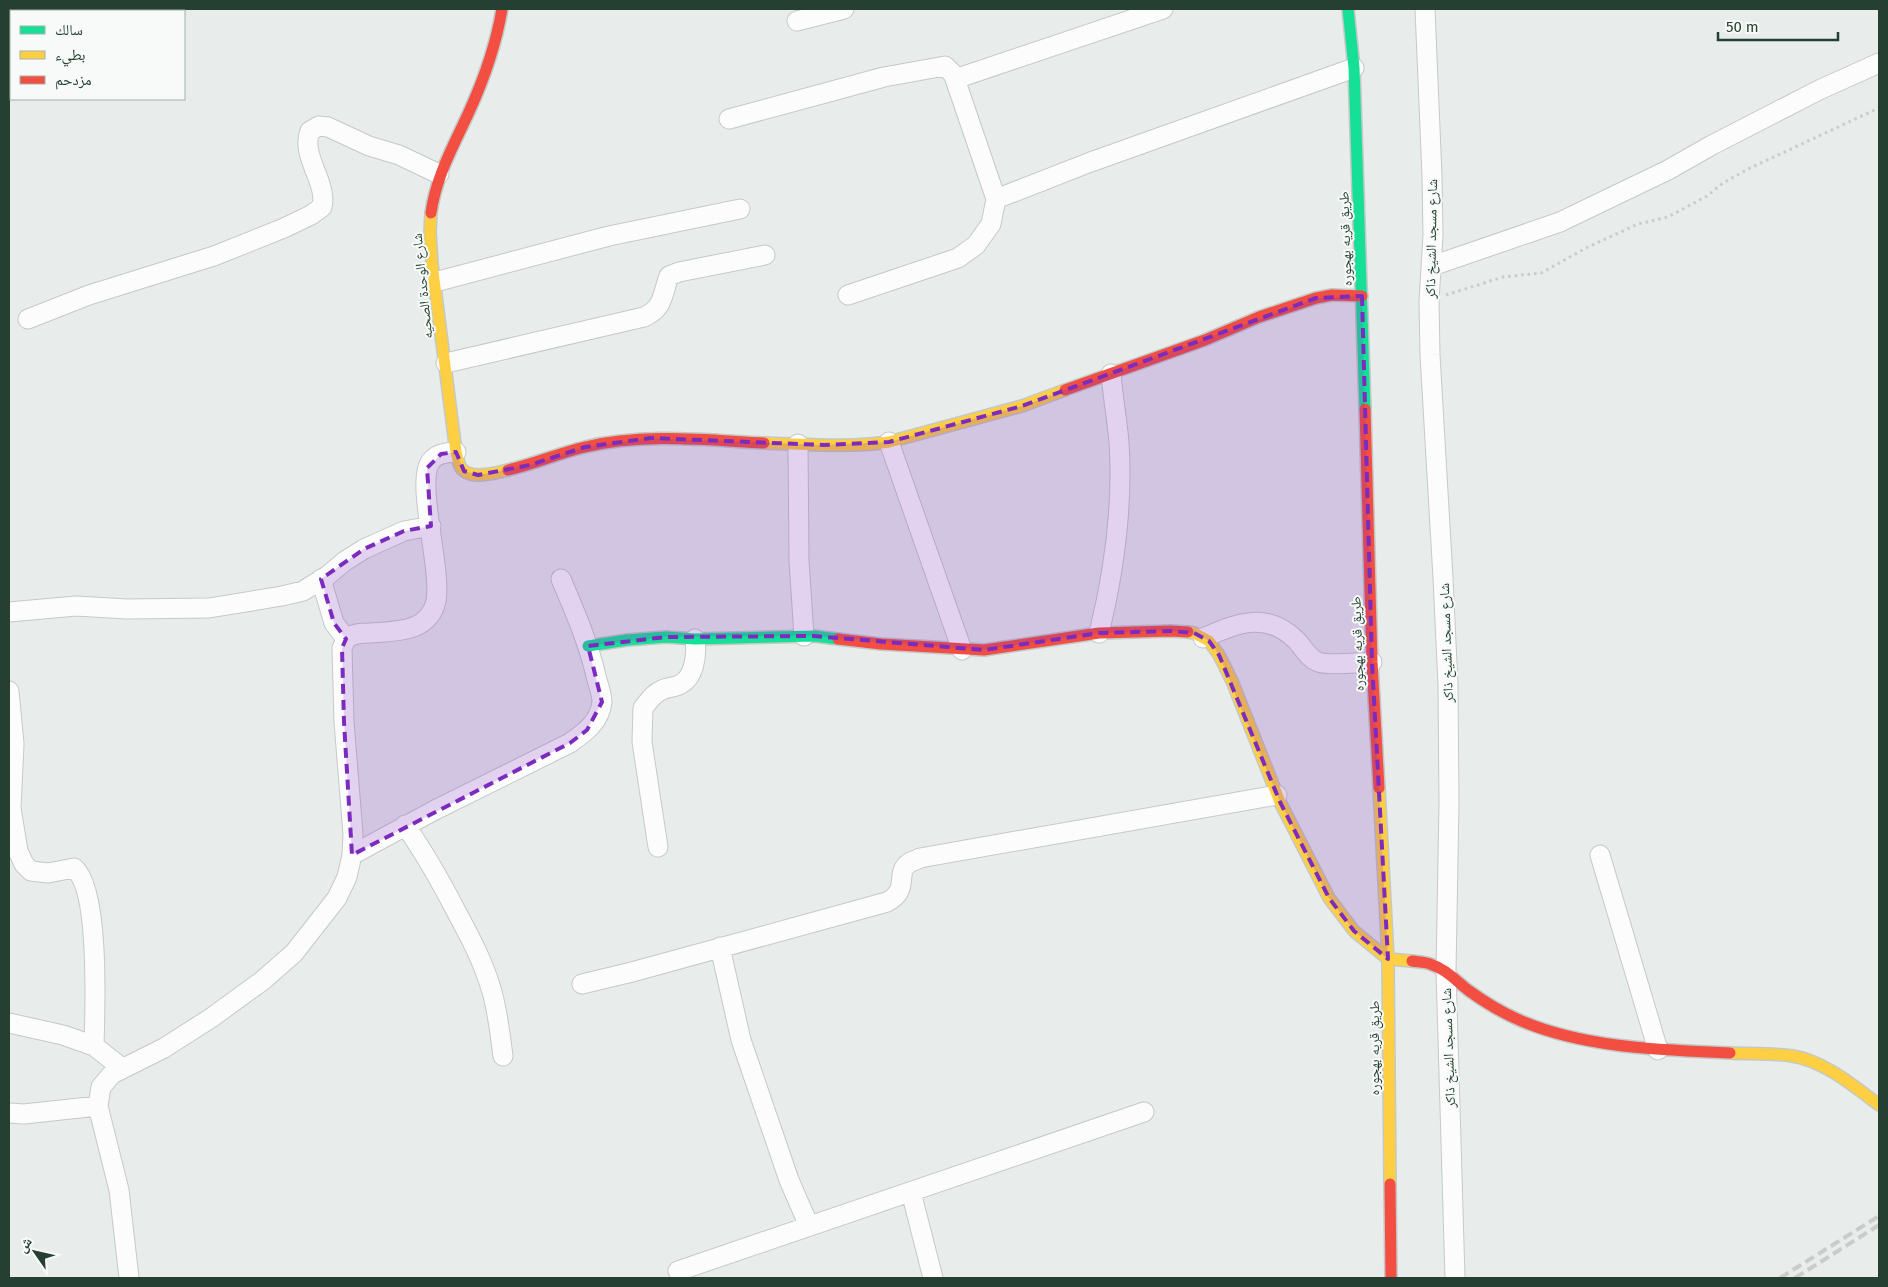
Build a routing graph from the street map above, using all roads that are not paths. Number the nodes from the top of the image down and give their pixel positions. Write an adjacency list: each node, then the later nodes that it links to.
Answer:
1 (502, 9): 11 (street, شارع الوحدة الصحيه)
2 (844, 9): 6 (street)
3 (1162, 9): 9 (street)
4 (1348, 9): 8 (street, طريق قريه بهجوره)
5 (1425, 9): 15 (street, شارع مسجد الشيخ ذاكر)
6 (796, 21)
7 (1879, 63): 15 (street)
8 (1354, 68): 12 (street); 18 (street, طريق قريه بهجوره)
9 (955, 79): 10 (street); 12 (street)
10 (729, 119)
11 (439, 174): 16 (street, شارع الوحدة الصحيه); 19 (street)
12 (996, 200): 17 (street)
13 (740, 209): 16 (street)
14 (766, 255): 20 (street)
15 (1432, 266): 45 (street, شارع مسجد الشيخ ذاكر)
16 (435, 282): 20 (street, شارع الوحدة الصحيه)
17 (848, 295)
18 (1362, 296): 21 (street); 36 (street, طريق قريه بهجوره)
19 (28, 319)
20 (446, 363): 24 (street, شارع الوحدة الصحيه)
21 (1110, 374): 22 (street); 29 (street)
22 (890, 442): 23 (street); 35 (street)
23 (798, 444): 24 (street); 30 (street)
24 (456, 452): 25 (street)
25 (431, 526): 26 (street); 32 (street)
26 (321, 579): 28 (street); 32 (street)
27 (561, 579): 34 (street)
28 (9, 612)
29 (1099, 633): 31 (street); 35 (street)
30 (804, 636): 33 (street); 35 (street)
31 (1203, 638): 36 (street); 38 (street)
32 (346, 639): 41 (street)
33 (696, 639): 34 (street); 40 (street)
34 (588, 646): 39 (street)
35 (962, 650)
36 (1372, 662): 44 (street, طريق قريه بهجوره)
37 (9, 691): 48 (street)
38 (1277, 795): 43 (street); 44 (street)
39 (405, 825): 41 (street); 50 (street)
40 (658, 847)
41 (352, 854): 51 (street)
42 (1600, 855): 49 (street)
43 (720, 947): 46 (street); 57 (street)
44 (1393, 960): 45 (street); 61 (street, طريق قريه بهجوره)
45 (1437, 967): 49 (street); 62 (street, شارع مسجد الشيخ ذاكر)
46 (582, 984)
47 (9, 1023): 48 (street)
48 (94, 1046): 51 (street)
49 (1658, 1050): 52 (street)
50 (503, 1056)
51 (122, 1068): 53 (street)
52 (1879, 1105)
53 (98, 1106): 55 (street); 59 (street)
54 (1144, 1112): 56 (street)
55 (9, 1113)
56 (911, 1192): 57 (street); 60 (street)
57 (809, 1226): 58 (street)
58 (678, 1271)
59 (129, 1278)
60 (933, 1278)
61 (1391, 1278)
62 (1455, 1278)

